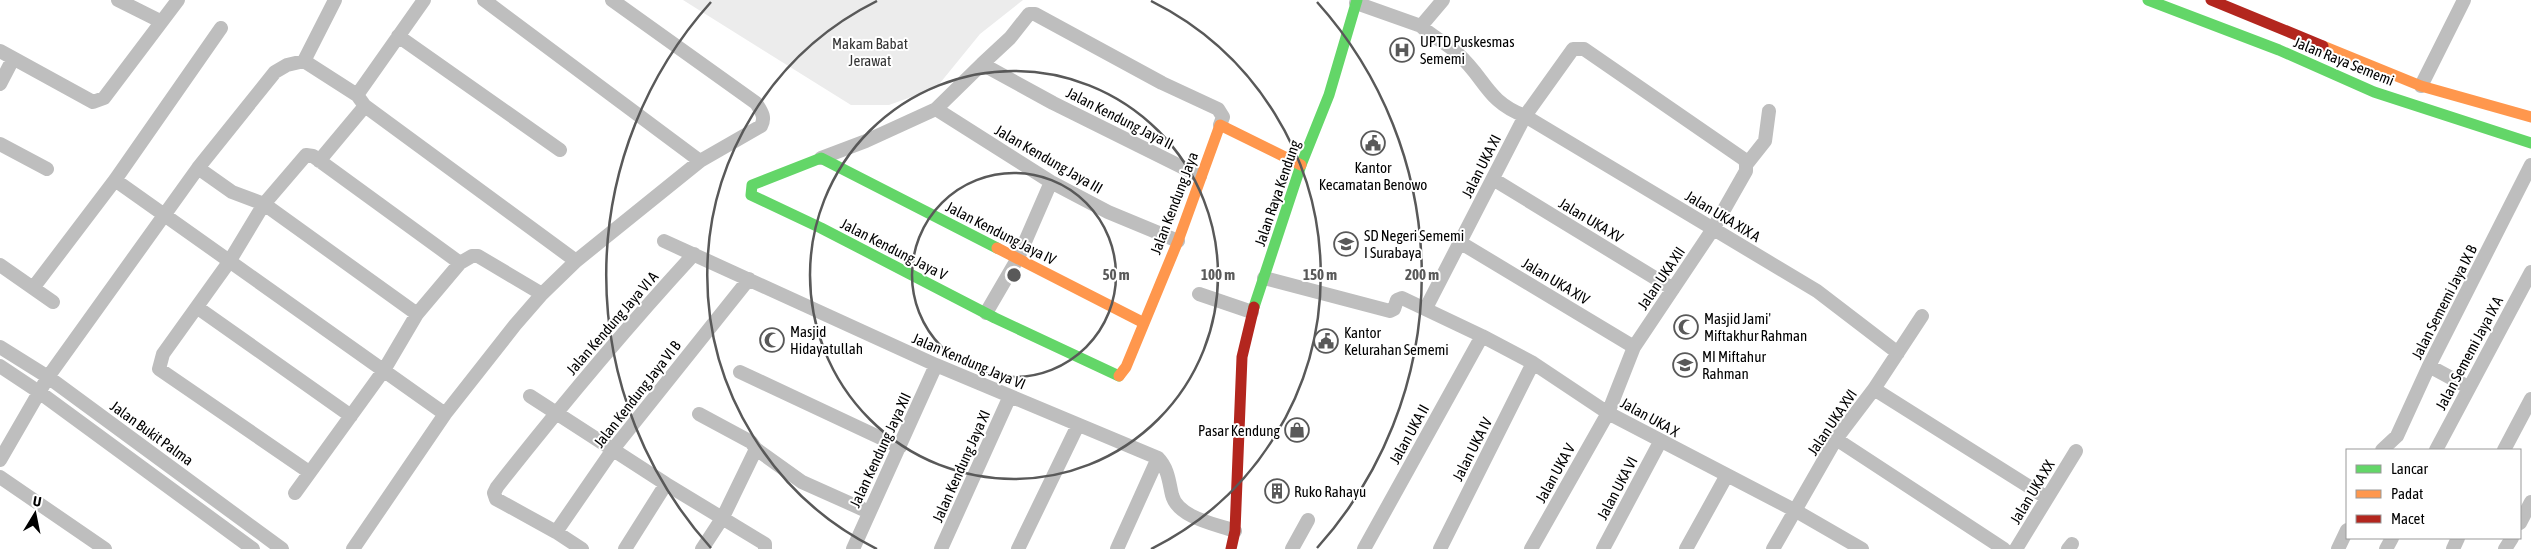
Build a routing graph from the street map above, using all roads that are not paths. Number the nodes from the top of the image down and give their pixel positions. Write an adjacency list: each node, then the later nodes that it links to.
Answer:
1 (118, 0): 12 (street)
2 (178, 0): 12 (street)
3 (335, 0): 18 (street)
4 (424, 0): 15 (street)
5 (484, 0): 33 (street)
6 (612, 0): 33 (street)
7 (1443, 0): 13 (street)
8 (2148, 0): 28 (main road, Jalan Raya Sememi)
9 (2211, 0): 21 (main road, Jalan Raya Sememi)
10 (2464, 0): 21 (street)
11 (1356, 1): 13 (street, Jalan UKA XIX A); 35 (main road, Jalan Raya Kendung)
12 (160, 21): 17 (street)
13 (1421, 26): 25 (street, Jalan UKA XIX A)
14 (221, 28): 41 (street)
15 (398, 36): 22 (street); 30 (street)
16 (0, 52): 17 (street)
17 (13, 59): 20 (street)
18 (304, 61): 22 (street); 37 (street)
19 (982, 64): 23 (street); 27 (street); 39 (street, Jalan Kendung Jaya II)
20 (0, 84)
21 (2421, 86): 26 (main road, Jalan Raya Sememi)
22 (361, 101): 32 (street); 51 (street)
23 (936, 109): 31 (street); 42 (street, Jalan Kendung Jaya III)
24 (1769, 112): 36 (street, Jalan UKA XII)
25 (1525, 116): 36 (street, Jalan UKA XI); 40 (street, Jalan UKA XI); 45 (street, Jalan UKA XIX A)
26 (2531, 117)
27 (1220, 125): 35 (main road); 39 (main road, Jalan Kendung Jaya)
28 (2531, 143)
29 (0, 144): 38 (street)
30 (560, 150)
31 (822, 158): 50 (main road, Jalan Kendung Jaya IV); 66 (main road, Jalan Kendung Jaya V)
32 (319, 161): 43 (street); 53 (street)
33 (700, 161): 51 (street)
34 (2531, 164): 77 (street, Jalan Sememi Jaya IX B)
35 (1301, 165): 56 (main road, Jalan Raya Kendung)
36 (1746, 165): 45 (street, Jalan UKA XII)
37 (198, 168): 43 (street); 44 (street)
38 (47, 169)
39 (1200, 176): 46 (main road, Jalan Kendung Jaya)
40 (1493, 179): 48 (street, Jalan UKA XI); 59 (street, Jalan UKA XV)
41 (115, 180): 44 (street); 58 (street)
42 (1051, 182): 46 (street, Jalan Kendung Jaya III); 50 (street)
43 (264, 204): 52 (street); 67 (street)
44 (165, 216): 52 (street); 81 (street)
45 (1712, 229): 59 (street, Jalan UKA XII); 73 (street, Jalan UKA XIX A)
46 (1178, 240): 69 (main road, Jalan Kendung Jaya)
47 (664, 241): 49 (street, Jalan Kendung Jaya VI)
48 (1461, 243): 64 (street, Jalan UKA XI); 72 (street, Jalan UKA XIV)
49 (694, 254): 57 (street, Jalan Kendung Jaya VI); 89 (street, Jalan Kendung Jaya VI A)
50 (1018, 258): 66 (street); 69 (main road, Jalan Kendung Jaya IV)
51 (576, 261): 60 (street)
52 (229, 262): 63 (street); 78 (street)
53 (460, 263): 60 (street); 67 (street)
54 (0, 265): 58 (street)
55 (2531, 272): 82 (street, Jalan Sememi Jaya IX A)
56 (1264, 278): 64 (street, Jalan UKA X); 65 (main road, Jalan Raya Kendung)
57 (749, 279): 75 (street, Jalan Kendung Jaya VI); 97 (street, Jalan Kendung Jaya VI B)
58 (33, 288): 62 (street)
59 (1673, 289): 72 (street, Jalan UKA XII)
60 (542, 294): 90 (street)
61 (1199, 294): 65 (street)
62 (53, 302)
63 (198, 308): 92 (street); 105 (street)
64 (1426, 308): 70 (street, Jalan UKA X)
65 (1252, 312): 117 (main road, Jalan Raya Kendung)
66 (986, 313): 80 (main road, Jalan Kendung Jaya V)
67 (417, 314): 78 (street)
68 (1922, 316): 73 (street, Jalan UKA XVI)
69 (1144, 323): 80 (main road, Jalan Kendung Jaya)
70 (1482, 336): 74 (street, Jalan UKA X); 135 (street, Jalan UKA II)
71 (0, 347): 81 (street, Jalan Bukit Palma)
72 (1634, 347): 88 (street, Jalan UKA XII)
73 (1898, 353): 83 (street, Jalan UKA XVI)
74 (1533, 363): 88 (street, Jalan UKA X); 136 (street, Jalan UKA IV)
75 (936, 365): 86 (street, Jalan Kendung Jaya VI); 96 (street, Jalan Kendung Jaya XII)
76 (0, 366): 84 (street)
77 (2429, 366): 82 (street); 99 (street, Jalan Sememi Jaya IX B)
78 (384, 370): 90 (street); 92 (street)
79 (740, 372): 96 (street)
80 (1122, 375)
81 (48, 377): 84 (street); 124 (street, Jalan Bukit Palma)
82 (2468, 387): 100 (street, Jalan Sememi Jaya IX A)
83 (1874, 389): 94 (street, Jalan UKA XVI); 110 (street)
84 (39, 392): 104 (street); 123 (street)
85 (530, 396): 89 (street)
86 (1010, 396): 93 (street, Jalan Kendung Jaya VI); 121 (street, Jalan Kendung Jaya XI)
87 (2531, 399): 101 (street)
88 (1608, 412): 95 (street, Jalan UKA X); 137 (street, Jalan UKA V)
89 (555, 413): 97 (street); 118 (street, Jalan Kendung Jaya VI A)
90 (446, 414): 125 (street)
91 (699, 414): 98 (street)
92 (351, 416): 105 (street)
93 (1078, 425): 103 (street, Jalan Kendung Jaya VI); 131 (street)
94 (1836, 439): 112 (street, Jalan UKA XVI); 142 (street)
95 (1660, 442): 106 (street, Jalan UKA X); 138 (street, Jalan UKA VI)
96 (900, 447): 113 (street, Jalan Kendung Jaya XII)
97 (614, 448): 108 (street); 118 (street, Jalan Kendung Jaya VI B)
98 (756, 449): 113 (street); 114 (street)
99 (2383, 449)
100 (2437, 449)
101 (2505, 449)
102 (2076, 451): 110 (street, Jalan UKA XX)
103 (1158, 458): 117 (street); 132 (street)
104 (0, 460)
105 (309, 472): 109 (street)
106 (1727, 475): 112 (street, Jalan UKA X); 139 (street)
107 (0, 477): 122 (street)
108 (666, 484): 114 (street); 127 (street)
109 (295, 493)
110 (2047, 498): 143 (street, Jalan UKA XX)
111 (2531, 502): 116 (street)
112 (1796, 511): 120 (street, Jalan UKA X); 140 (street, Jalan UKA XVI)
113 (869, 512): 130 (street, Jalan Kendung Jaya XII)
114 (723, 517): 128 (street); 129 (street)
115 (1308, 520): 134 (street)
116 (2521, 521)
117 (1235, 530): 133 (main road, Jalan Raya Kendung)
118 (556, 532): 126 (street)
119 (2346, 532): 144 (street)
120 (1847, 545): 141 (street, Jalan UKA X)
121 (946, 547)
122 (105, 549)
123 (253, 549)
124 (282, 549)
125 (353, 549)
126 (582, 549)
127 (624, 549)
128 (702, 549)
129 (766, 549)
130 (853, 549)
131 (1018, 549)
132 (1116, 549)
133 (1231, 549)
134 (1292, 549)
135 (1364, 549)
136 (1440, 549)
137 (1531, 549)
138 (1603, 549)
139 (1686, 549)
140 (1773, 549)
141 (1862, 549)
142 (2004, 549)
143 (2016, 549)
144 (2338, 549)

